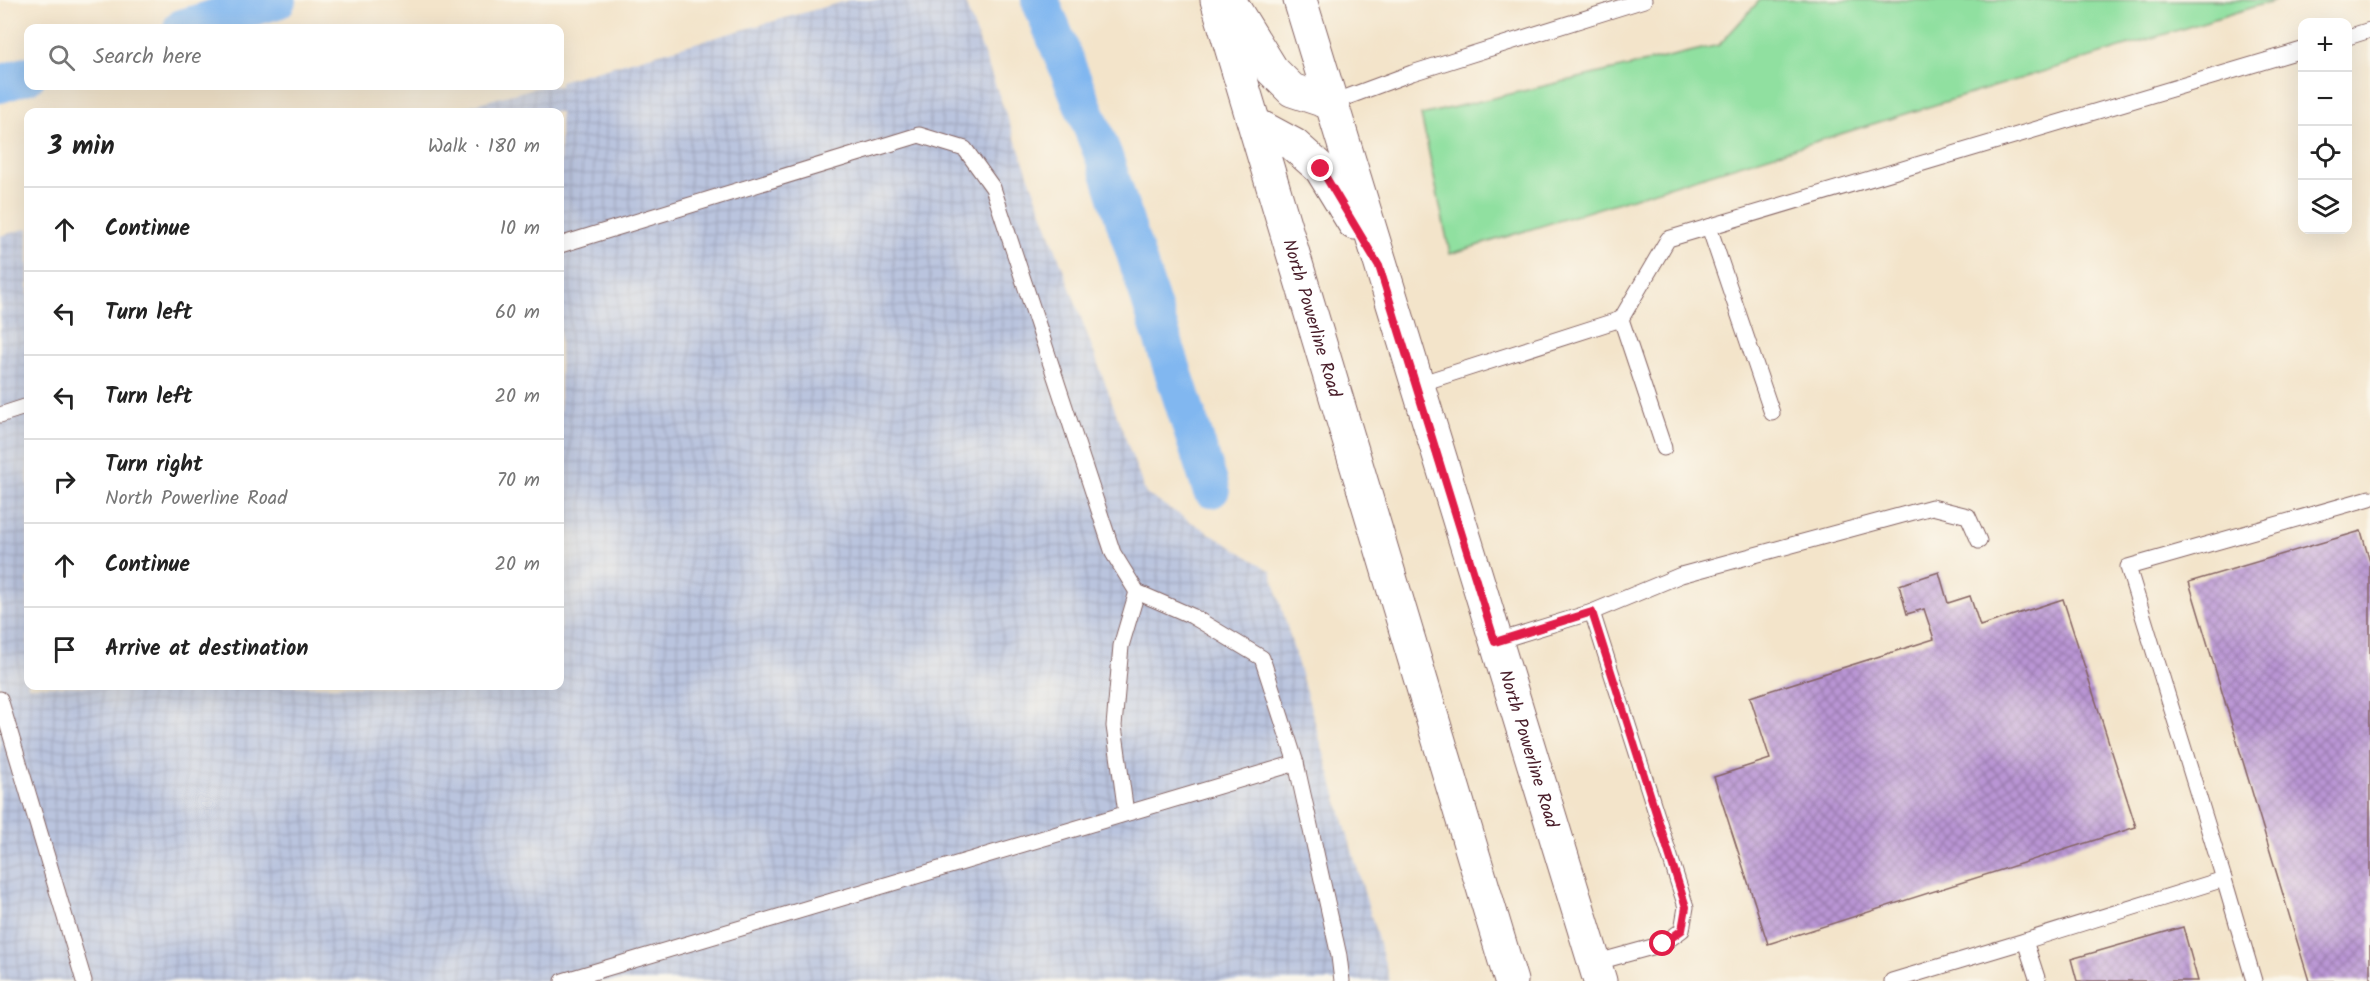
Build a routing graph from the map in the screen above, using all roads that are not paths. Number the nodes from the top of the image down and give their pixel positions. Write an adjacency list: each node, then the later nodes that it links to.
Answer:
1 (1217, 0): 9 (main road, North Powerline Road)
2 (1230, 0): 8 (main road)
3 (1300, 0): 8 (main road, North Powerline Road)
4 (1644, 0): 8 (lane)
5 (2370, 30): 6 (lane)
6 (2352, 36)
7 (2298, 51): 10 (lane)
8 (1331, 103): 12 (main road, North Powerline Road)
9 (1255, 124): 12 (main road); 33 (main road, North Powerline Road)
10 (1709, 227): 13 (lane); 16 (lane)
11 (564, 244): 21 (lane)
12 (1379, 266): 14 (main road, North Powerline Road)
13 (1621, 319): 14 (lane); 18 (lane)
14 (1416, 385): 23 (main road, North Powerline Road)
15 (24, 407): 17 (lane)
16 (1772, 413)
17 (0, 415)
18 (1664, 448)
19 (2370, 498): 27 (lane)
20 (1979, 541): 22 (lane)
21 (1137, 592): 25 (lane); 26 (lane)
22 (1592, 612): 23 (lane); 29 (lane)
23 (1495, 642): 29 (main road, North Powerline Road)
24 (0, 699): 30 (lane)
25 (1296, 763): 26 (lane); 32 (lane)
26 (1126, 813): 31 (lane)
27 (2224, 879): 28 (lane); 36 (lane)
28 (2025, 941): 34 (lane); 35 (lane)
29 (1597, 972)
30 (84, 981)
31 (563, 981)
32 (1342, 981)
33 (1511, 981)
34 (1892, 981)
35 (2038, 981)
36 (2254, 981)

